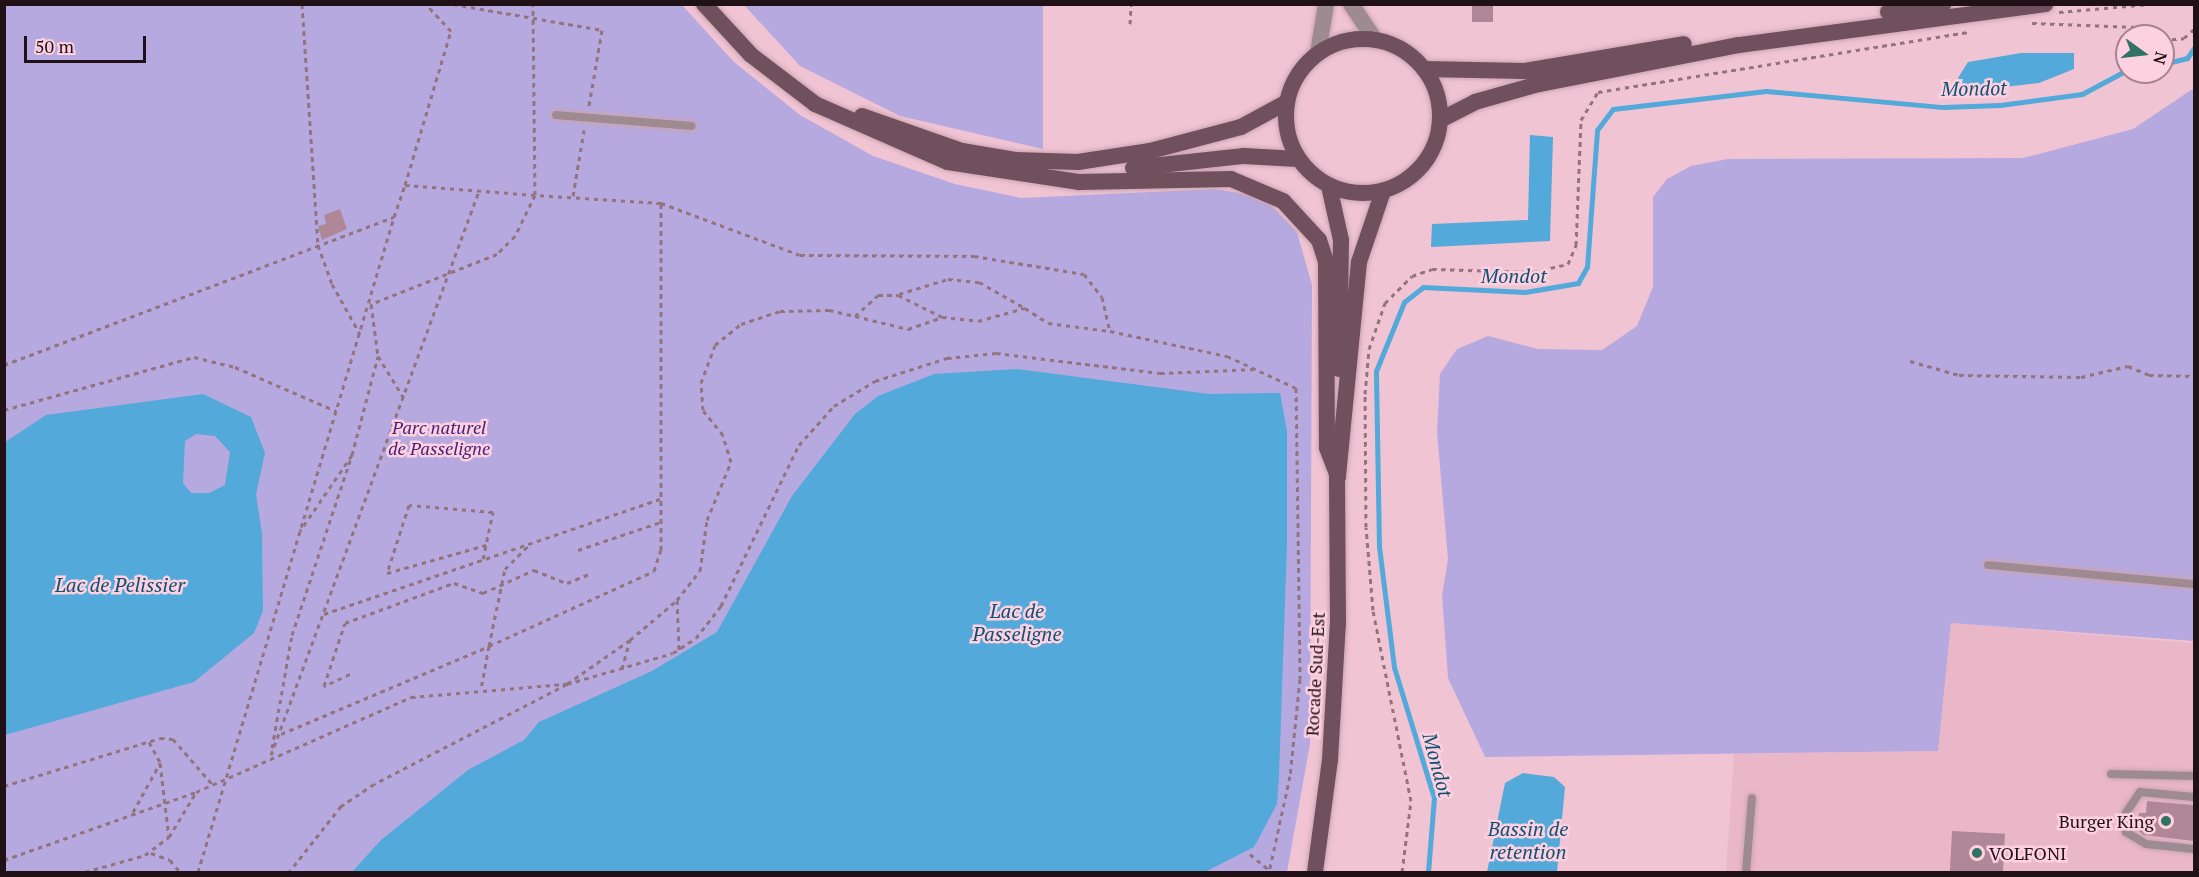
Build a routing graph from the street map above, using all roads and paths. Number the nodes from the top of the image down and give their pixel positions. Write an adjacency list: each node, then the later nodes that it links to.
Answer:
1 (302, 4): 37 (path)
2 (426, 4): 29 (path)
3 (453, 4): 13 (path)
4 (532, 4): 13 (path)
5 (704, 4): 28 (main road)
6 (716, 4): 22 (main road)
7 (1131, 4): 14 (path)
8 (1326, 4): 20 (street)
9 (1351, 4): 19 (street)
10 (1943, 4): 21 (main road)
11 (2150, 4): 12 (path)
12 (2048, 10): 15 (path); 25 (main road)
13 (533, 18): 24 (path); 33 (path)
14 (1130, 24)
15 (2115, 26)
16 (2194, 29): 18 (path)
17 (1976, 31): 101 (path)
18 (2175, 39)
19 (1375, 40): 20 (main road); 21 (main road)
20 (1318, 53): 22 (main road)
21 (1424, 69): 25 (main road)
22 (1287, 102): 27 (main road)
23 (556, 115): 24 (lane)
24 (586, 118): 26 (lane); 34 (path)
25 (1440, 120): 32 (main road)
26 (692, 126)
27 (1298, 159): 28 (main road); 30 (main road)
28 (1006, 173): 55 (main road)
29 (405, 185): 31 (path); 36 (path)
30 (1329, 186): 32 (main road); 55 (main road, Rocade Sud-Est)
31 (479, 191): 33 (path); 38 (path)
32 (1383, 191): 55 (main road, Rocade Sud-Est)
33 (535, 195): 34 (path); 38 (path)
34 (573, 196): 35 (path)
35 (661, 203): 44 (path); 56 (path)
36 (394, 217): 37 (path); 40 (path)
37 (318, 245): 45 (path); 48 (path)
38 (447, 275): 40 (path); 51 (path)
39 (898, 295): 41 (path); 42 (path); 43 (path)
40 (371, 304): 45 (path); 46 (path)
41 (1025, 308): 43 (path); 44 (path)
42 (855, 316): 43 (path); 67 (path)
43 (942, 317)
44 (1110, 331): 49 (path)
45 (361, 335): 53 (path)
46 (378, 356): 51 (path); 54 (path)
47 (1910, 361): 50 (path)
48 (4, 366)
49 (1257, 369): 71 (path); 95 (path)
50 (2194, 376)
51 (405, 400): 68 (path)
52 (4, 410): 53 (path)
53 (336, 411): 58 (path)
54 (352, 455): 58 (path); 78 (path)
55 (1338, 477): 100 (main road, Rocade Sud-Est)
56 (660, 499): 57 (path); 59 (path)
57 (661, 522): 61 (path); 70 (path)
58 (300, 531): 82 (path)
59 (530, 543): 62 (path); 66 (path)
60 (486, 545): 60 (path); 62 (path)
61 (578, 550)
62 (483, 559): 68 (path)
63 (1988, 565): 65 (lane)
64 (589, 574): 66 (path)
65 (2194, 584)
66 (500, 589): 70 (path); 73 (path)
67 (677, 600): 69 (path); 71 (path)
68 (324, 615): 76 (path)
69 (630, 640): 72 (path); 74 (path)
70 (489, 646): 75 (path); 76 (path)
71 (679, 650): 72 (path)
72 (622, 669): 74 (path)
73 (350, 674)
74 (567, 684): 75 (path); 99 (path)
75 (481, 689): 78 (path)
76 (281, 735): 78 (path)
77 (149, 742): 79 (path); 83 (path); 84 (path)
78 (270, 756): 82 (path)
79 (162, 766): 88 (path); 89 (path)
80 (2111, 774): 81 (lane)
81 (2194, 777)
82 (225, 778): 83 (path); 98 (path)
83 (213, 785): 85 (path)
84 (4, 786)
85 (196, 792): 88 (path); 90 (path)
86 (2194, 797): 91 (lane)
87 (1752, 798): 102 (lane)
88 (166, 803): 89 (path); 90 (path)
89 (132, 814): 94 (path)
90 (169, 837): 92 (path)
91 (2194, 849)
92 (151, 853): 96 (path); 97 (path)
93 (1250, 854): 95 (path)
94 (4, 860)
95 (1270, 872)
96 (85, 873)
97 (180, 873)
98 (198, 873)
99 (290, 873)
100 (1315, 873)
101 (1402, 873)
102 (1746, 873)

